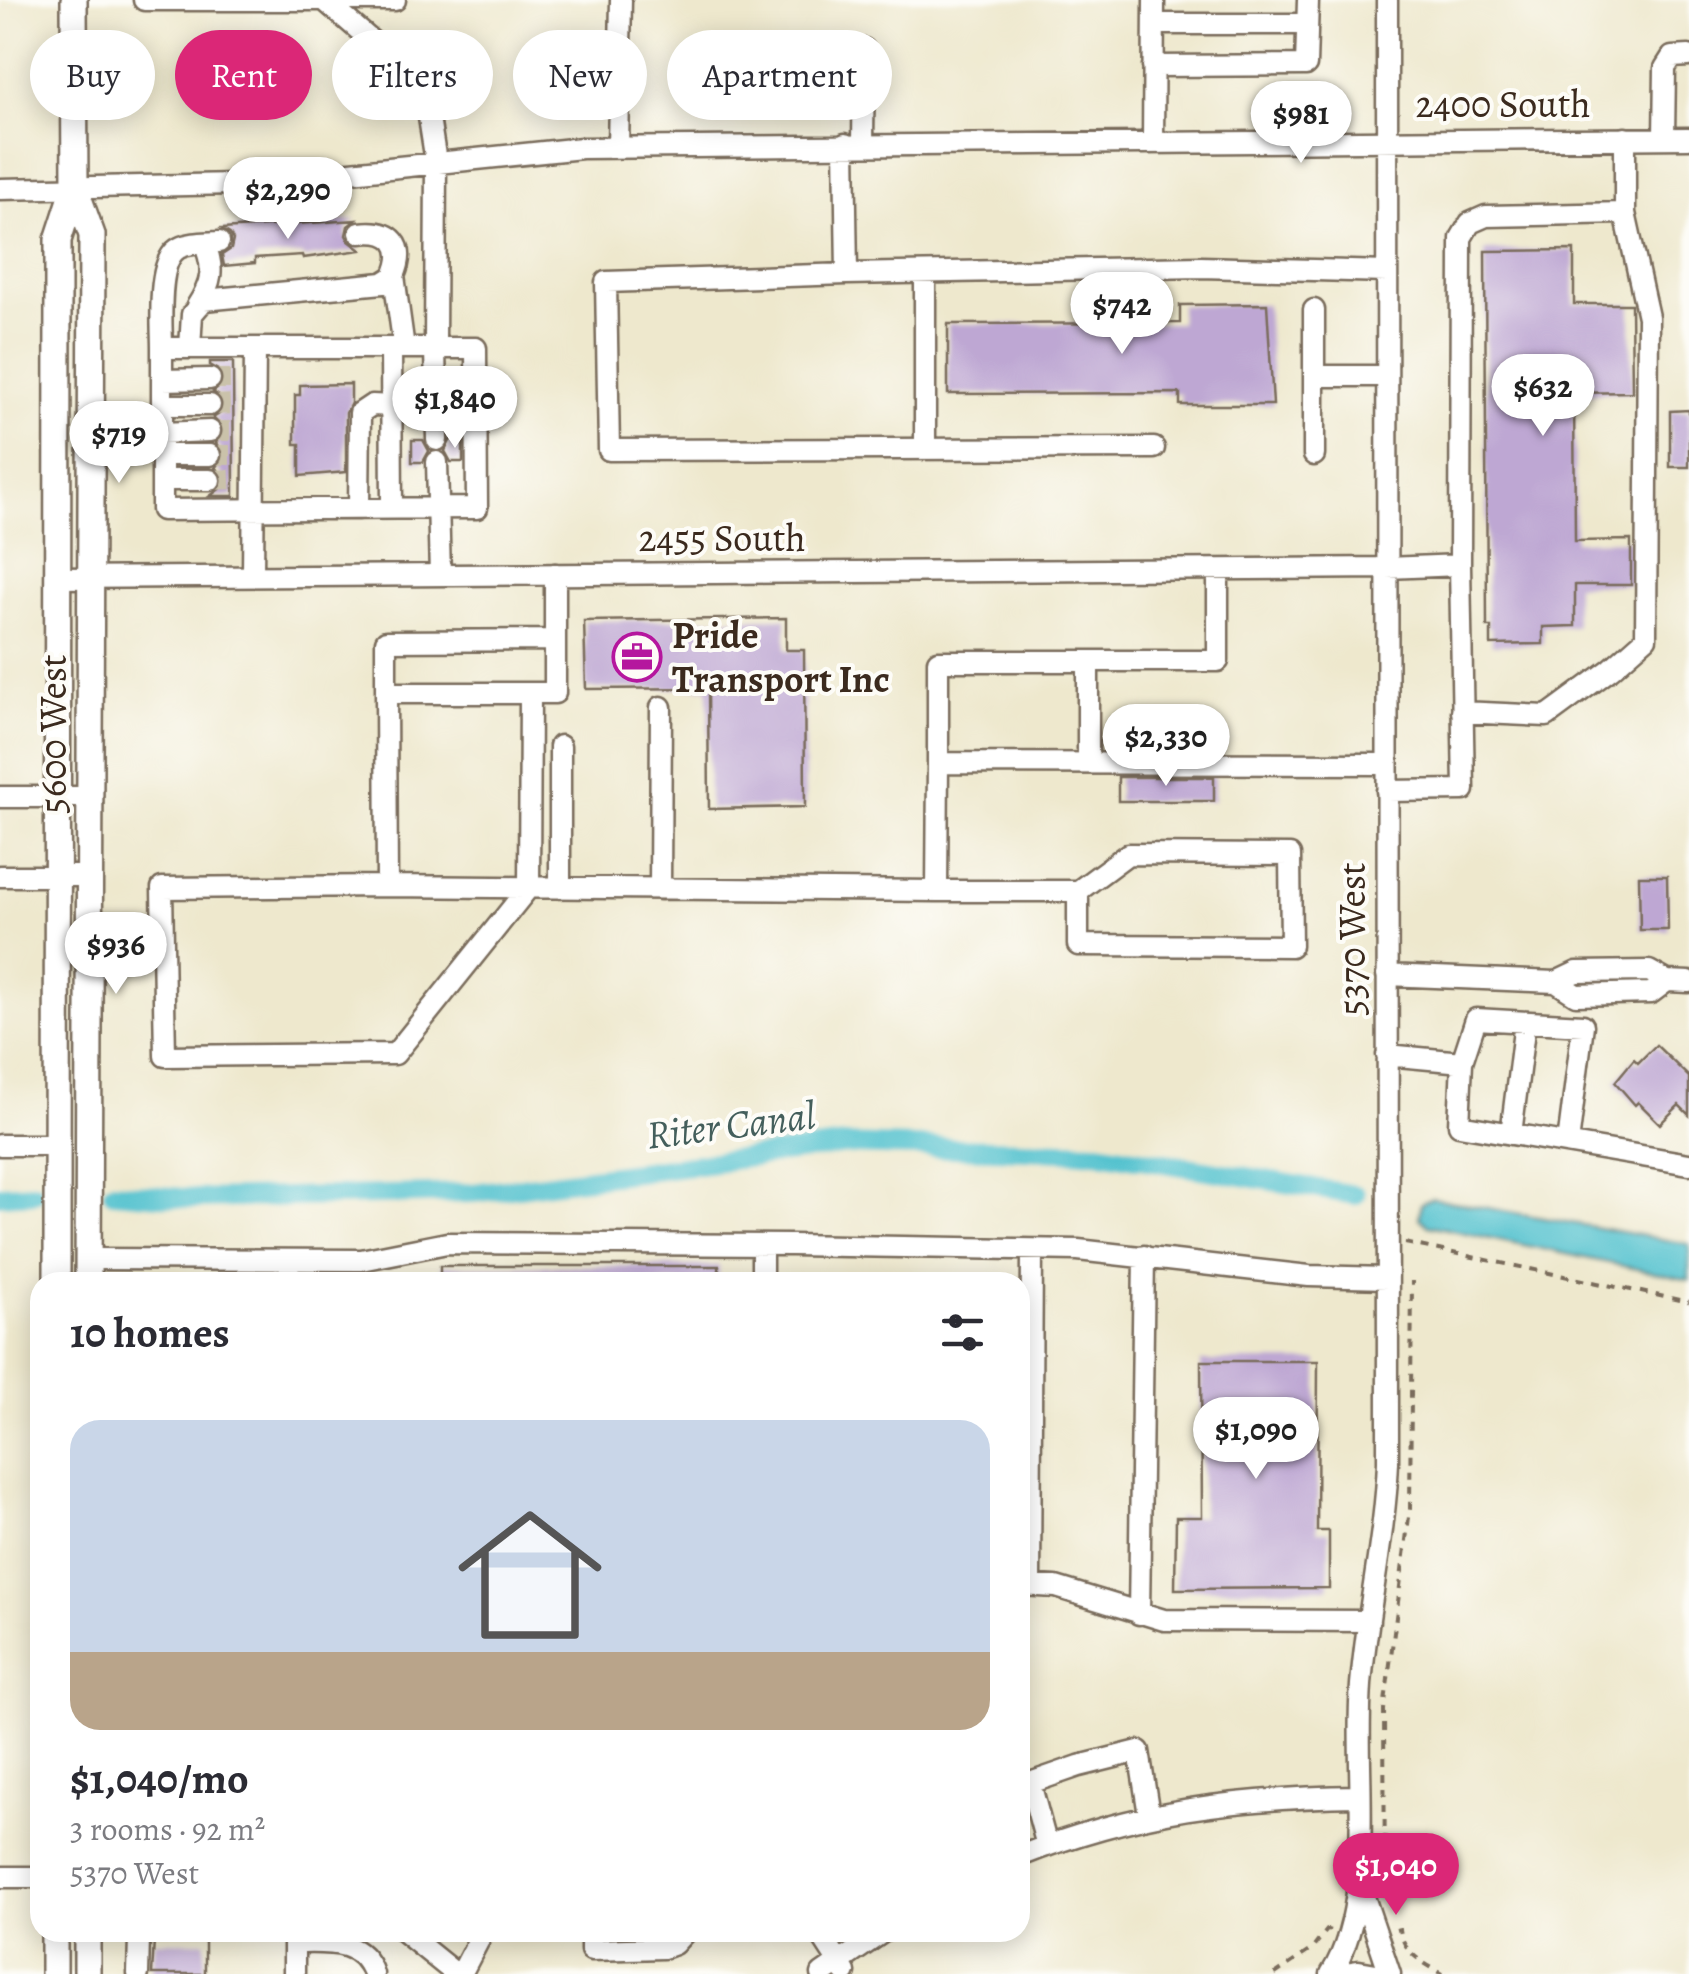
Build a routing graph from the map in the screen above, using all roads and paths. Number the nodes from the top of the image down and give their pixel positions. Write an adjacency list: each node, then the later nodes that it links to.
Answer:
1 (74, 0): 22 (main road, 5600 West)
2 (144, 0): 3 (street)
3 (324, 0): 4 (street); 21 (street)
4 (396, 0)
5 (621, 0): 20 (street)
6 (1154, 0): 9 (street)
7 (1308, 0): 10 (street)
8 (1386, 0): 17 (street, 5370 West)
9 (1154, 24): 10 (street); 12 (street)
10 (1307, 24): 12 (street)
11 (1689, 56): 15 (street)
12 (1153, 66): 18 (street)
13 (857, 120): 19 (street)
14 (1625, 138): 15 (street, 2400 South); 17 (street, 2400 South); 24 (street)
15 (1664, 138): 16 (street, 2400 South)
16 (1689, 138)
17 (1387, 140): 18 (street, 2400 South); 26 (street, 5370 West)
18 (1153, 142): 19 (street, 2400 South)
19 (854, 144): 20 (street, 2400 South); 28 (street)
20 (618, 147): 21 (street, 2400 South)
21 (436, 162): 22 (street, 2400 South); 36 (street)
22 (75, 188): 23 (street, 2400 South); 65 (main road, 5600 West); 66 (main road, 5600 West)
23 (0, 189)
24 (1625, 213): 59 (street); 72 (street)
25 (360, 233): 29 (street)
26 (1387, 272): 27 (street); 38 (street, 5370 West)
27 (924, 273): 28 (street); 48 (street)
28 (846, 274): 48 (street)
29 (394, 276): 30 (street); 35 (street)
30 (196, 306): 32 (street); 33 (street)
31 (1314, 310): 37 (street)
32 (162, 348): 33 (street); 40 (street)
33 (190, 348): 34 (street)
34 (255, 348): 35 (street); 58 (street)
35 (398, 348): 36 (street); 43 (street)
36 (435, 348): 46 (street); 56 (street)
37 (1314, 376): 38 (street); 49 (street)
38 (1387, 376): 60 (street, 5370 West)
39 (210, 379): 40 (street)
40 (162, 380): 41 (street)
41 (162, 405): 42 (street); 45 (street)
42 (210, 405)
43 (392, 406): 55 (street); 57 (street)
44 (210, 431): 45 (street)
45 (162, 433): 51 (street)
46 (437, 440)
47 (1154, 448): 48 (street)
48 (925, 449)
49 (1314, 454)
50 (210, 455): 51 (street)
51 (162, 456): 53 (street)
52 (437, 462): 56 (street)
53 (162, 480): 54 (street); 58 (street)
54 (210, 480)
55 (392, 508): 56 (street); 57 (street)
56 (438, 508): 63 (street)
57 (360, 509): 58 (street)
58 (254, 510): 64 (street)
59 (1460, 565): 60 (street, 2455 South); 72 (street)
60 (1387, 568): 61 (street, 2455 South); 76 (street, 5370 West)
61 (1218, 570): 62 (street, 2455 South); 68 (street)
62 (556, 574): 63 (street, 2455 South); 67 (street)
63 (440, 575): 64 (street, 2455 South)
64 (253, 576): 65 (street, 2455 South)
65 (91, 577): 66 (street, 2455 South); 80 (main road, 5600 West)
66 (57, 578): 79 (main road, 5600 West)
67 (556, 640): 69 (street); 70 (street)
68 (1088, 661): 74 (street); 75 (street)
69 (530, 693): 70 (street); 85 (street)
70 (386, 694): 84 (street)
71 (661, 708): 87 (street)
72 (1462, 712): 77 (street)
73 (560, 746): 86 (street)
74 (938, 763): 75 (street); 88 (street)
75 (1088, 763): 76 (street)
76 (1388, 764): 77 (street, 5370 West)
77 (1388, 791): 90 (street, 5370 West)
78 (0, 797): 79 (street)
79 (58, 797): 80 (street); 81 (main road, 5600 West)
80 (90, 797): 83 (main road, 5600 West)
81 (58, 875): 82 (street); 83 (street); 98 (main road, 5600 West)
82 (0, 876)
83 (89, 876): 104 (main road, 5600 West)
84 (387, 886): 85 (street); 85 (street)
85 (529, 887): 86 (street)
86 (560, 888): 87 (street)
87 (660, 889): 88 (street)
88 (937, 890): 89 (street)
89 (1078, 892): 89 (street)
90 (1388, 975): 91 (street); 93 (street, 5370 West)
91 (1689, 982)
92 (1525, 1022): 94 (street); 95 (street); 96 (street)
93 (1388, 1054): 94 (street); 100 (street, 5370 West)
94 (1462, 1062): 95 (street)
95 (1511, 1134): 96 (street)
96 (1568, 1144): 99 (street)
97 (0, 1145): 98 (street)
98 (57, 1145): 105 (main road, 5600 West)
99 (1689, 1164)
100 (1388, 1239): 107 (street, 5370 West); 109 (path)
101 (762, 1245): 102 (street); 104 (street); 106 (street)
102 (1032, 1250): 103 (street); 110 (street)
103 (1144, 1256): 107 (street); 112 (street)
104 (88, 1271)
105 (56, 1272)
106 (762, 1272)
107 (1388, 1278): 113 (street, 5370 West)
108 (1412, 1280): 121 (path)
109 (1689, 1302)
110 (1030, 1346)
111 (1030, 1586): 112 (street)
112 (1139, 1614): 113 (street)
113 (1369, 1621): 114 (street, 5370 West)
114 (1359, 1796): 115 (street); 120 (street, 5370 West)
115 (1150, 1815): 116 (street); 116 (street)
116 (1047, 1846): 117 (street)
117 (1030, 1852)
118 (0, 1877): 119 (street)
119 (30, 1877)
120 (1359, 1877): 145 (street, 5370 West); 148 (street, 5370 West)
121 (1387, 1900)
122 (1336, 1933): 144 (path)
123 (1387, 1933): 149 (path)
124 (54, 1942): 137 (main road)
125 (70, 1942): 138 (main road)
126 (87, 1942): 139 (main road)
127 (139, 1942): 140 (street)
128 (294, 1942): 141 (street)
129 (324, 1942): 142 (street)
130 (417, 1942): 143 (street)
131 (477, 1942): 143 (street)
132 (591, 1942): 133 (street)
133 (676, 1942)
134 (823, 1942): 136 (street)
135 (870, 1942): 136 (street)
136 (836, 1970)
137 (54, 1974)
138 (70, 1974)
139 (87, 1974)
140 (138, 1974)
141 (294, 1974)
142 (373, 1974)
143 (458, 1974)
144 (1275, 1974)
145 (1330, 1974)
146 (1340, 1974): 147 (street)
147 (1376, 1974)
148 (1390, 1974)
149 (1443, 1974)

